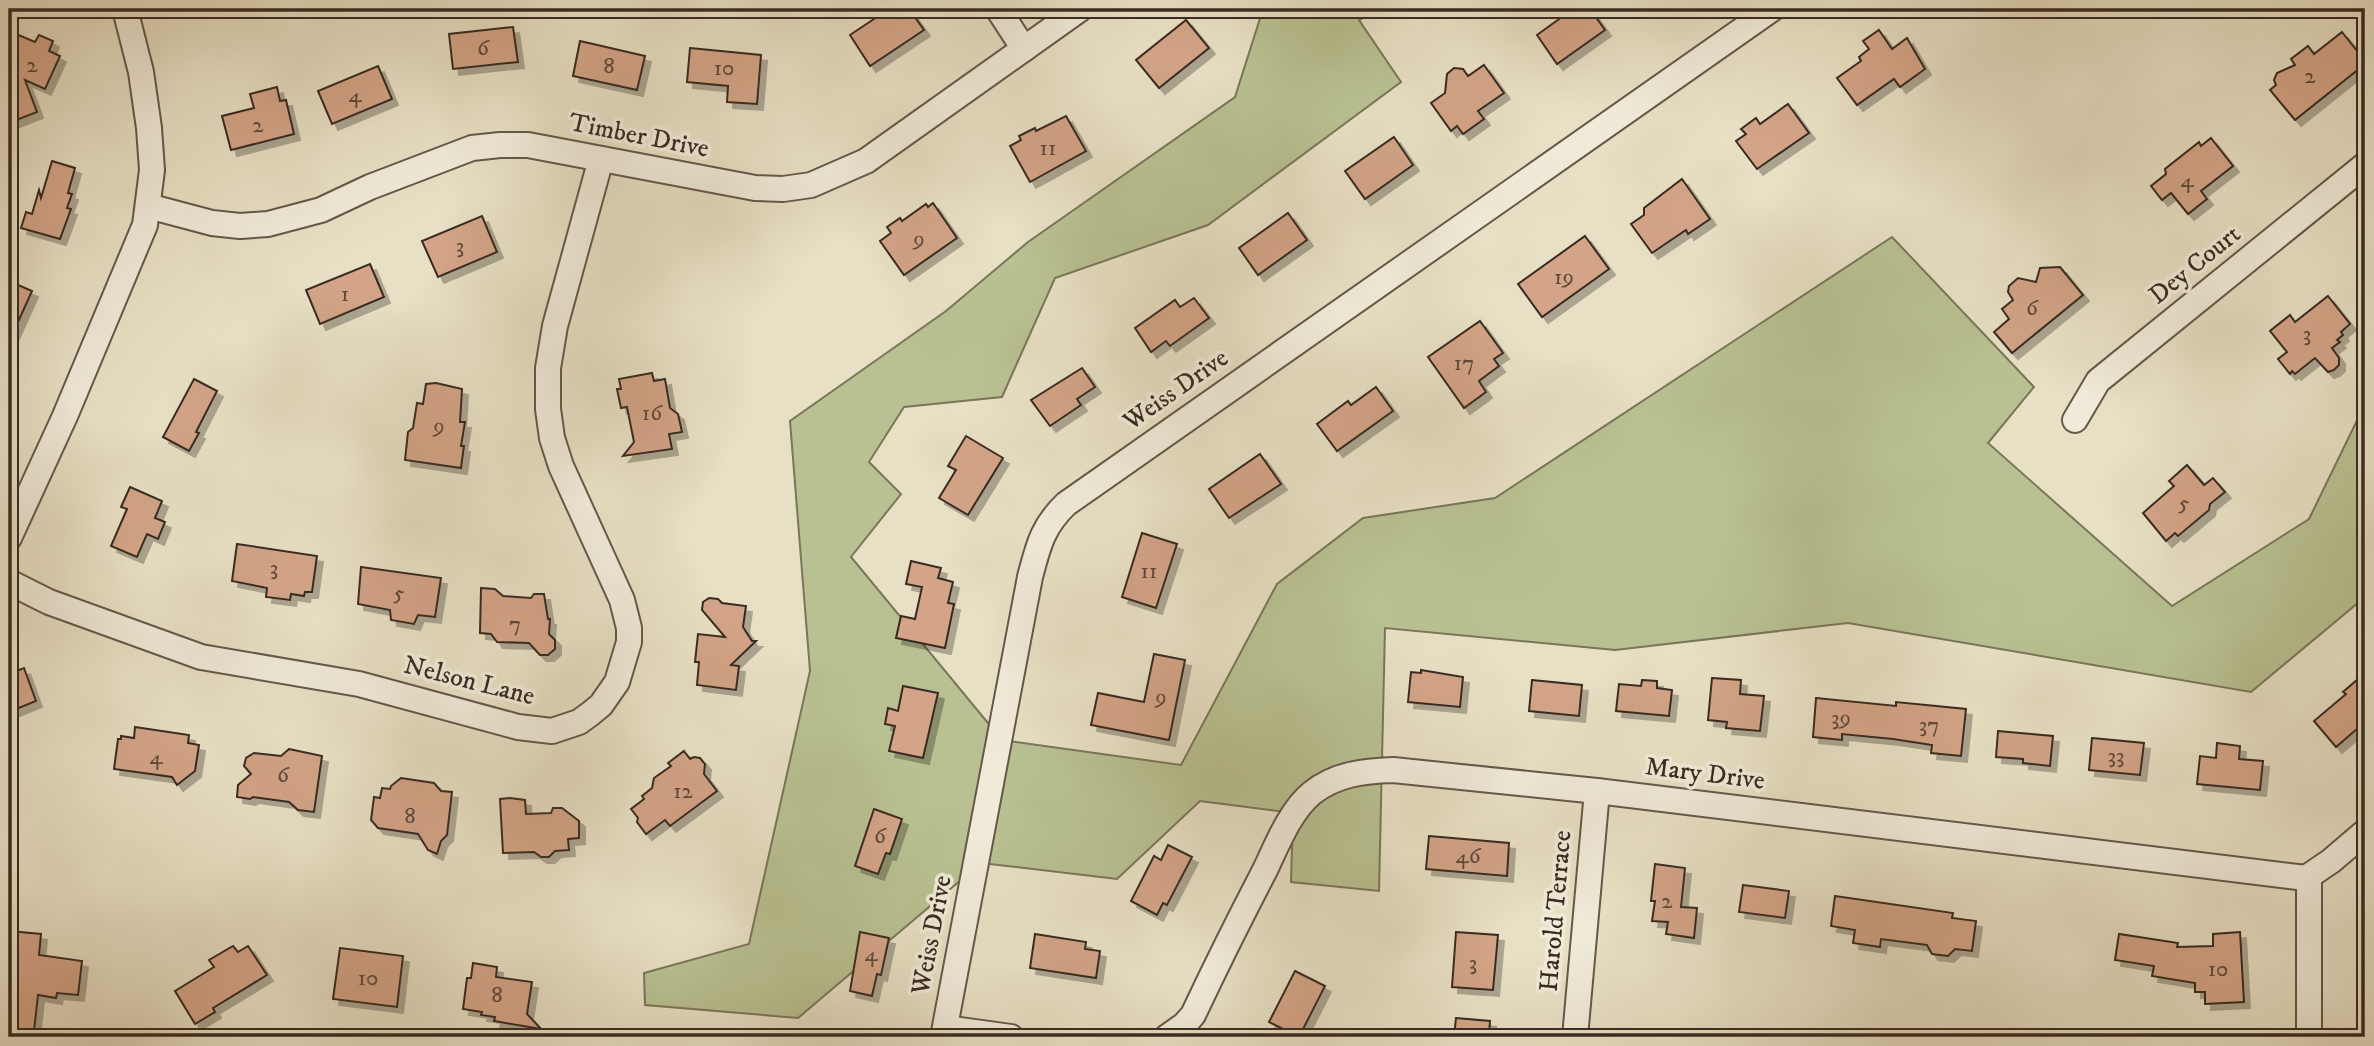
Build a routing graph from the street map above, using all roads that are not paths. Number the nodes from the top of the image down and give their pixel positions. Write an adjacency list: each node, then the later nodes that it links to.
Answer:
1 (125, 9): 8 (street)
2 (998, 9): 5 (street)
3 (1080, 9): 5 (street, Timber Drive)
4 (1772, 9): 15 (street, Weiss Drive)
5 (1024, 49): 6 (street, Timber Drive)
6 (601, 159): 8 (street, Timber Drive); 11 (street, Nelson Lane)
7 (2365, 166): 9 (street, Dey Court)
8 (148, 206): 10 (street)
9 (2075, 420)
10 (9, 538)
11 (9, 582)
12 (1597, 791): 14 (street, Mary Drive); 17 (street, Mary Drive); 18 (street, Harold Terrace)
13 (2365, 832): 14 (street)
14 (2309, 876): 19 (street)
15 (944, 1033): 16 (street)
16 (1011, 1037)
17 (1167, 1037)
18 (1575, 1037)
19 (2309, 1037)

